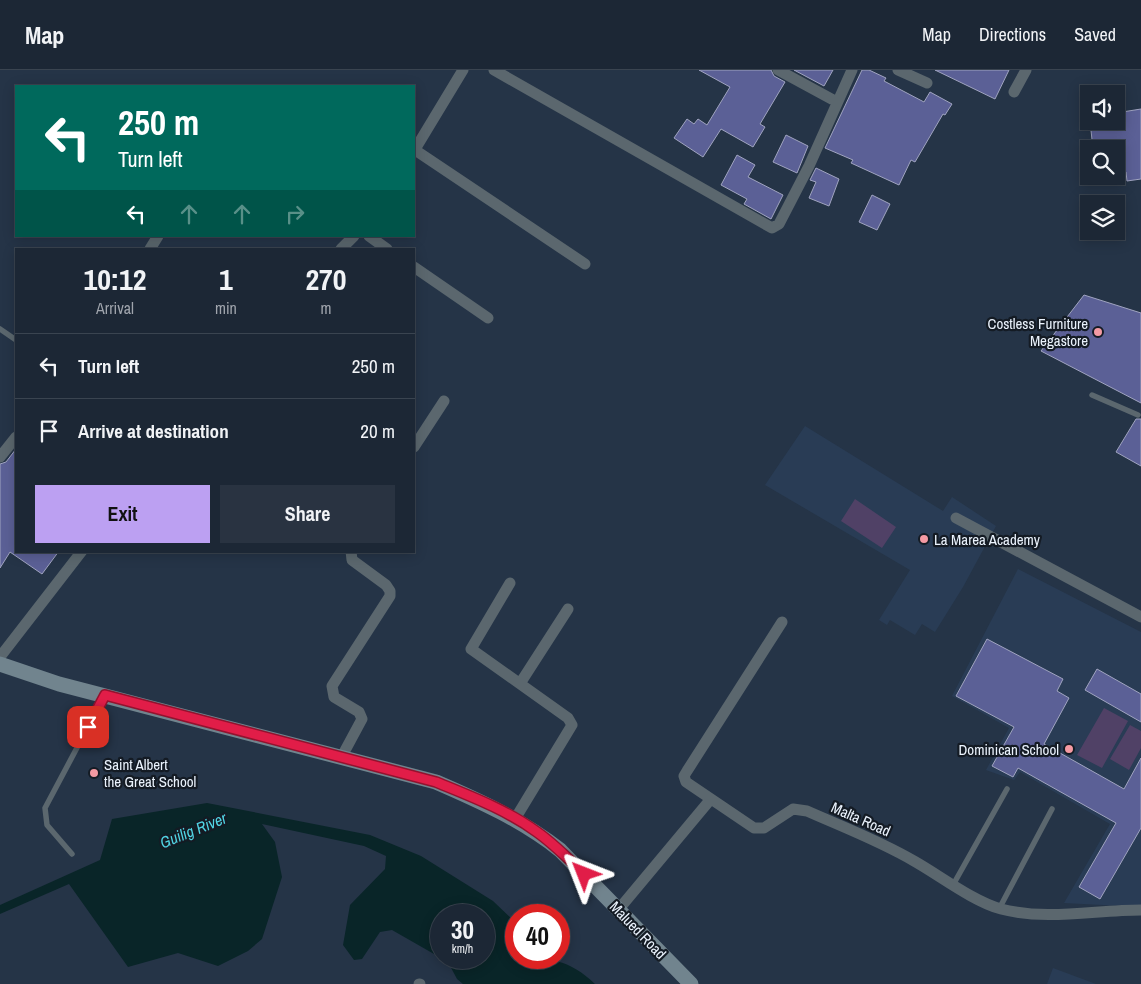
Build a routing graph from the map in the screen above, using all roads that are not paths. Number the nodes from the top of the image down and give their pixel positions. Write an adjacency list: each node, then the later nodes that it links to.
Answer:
1 (463, 70): 10 (street)
2 (494, 70): 9 (street)
3 (778, 70): 9 (street)
4 (852, 70): 9 (street)
5 (898, 70): 7 (street)
6 (1026, 70): 8 (street)
7 (927, 83)
8 (1014, 92)
9 (837, 102)
10 (415, 149)
11 (415, 152): 18 (street)
12 (157, 237): 15 (street)
13 (353, 237): 16 (street)
14 (370, 237): 17 (street)
15 (151, 248)
16 (342, 248)
17 (386, 248)
18 (585, 264)
19 (415, 268): 20 (street)
20 (488, 318)
21 (0, 329): 22 (lane)
22 (15, 339)
23 (1092, 395): 25 (lane)
24 (444, 400): 27 (street)
25 (1138, 415)
26 (15, 439): 28 (street)
27 (415, 446)
28 (0, 457)
29 (956, 518): 34 (street)
30 (80, 553): 36 (street)
31 (351, 553): 40 (street)
32 (510, 583): 38 (street)
33 (568, 609): 38 (street)
34 (1141, 617)
35 (782, 622): 42 (street)
36 (0, 657)
37 (0, 664): 39 (street, Malued Road)
38 (520, 682): 44 (street)
39 (105, 695): 40 (street, Malued Road); 45 (lane)
40 (342, 758): 44 (street, Malued Road)
41 (1007, 789): 46 (lane)
42 (710, 800): 46 (street, Malta Road); 47 (street)
43 (1052, 809): 48 (lane)
44 (515, 819): 47 (street, Malued Road)
45 (72, 854)
46 (953, 885): 48 (street, Malta Road)
47 (619, 909): 50 (street, Malued Road)
48 (999, 909): 49 (street, Malta Road)
49 (1141, 910)
50 (690, 984)

